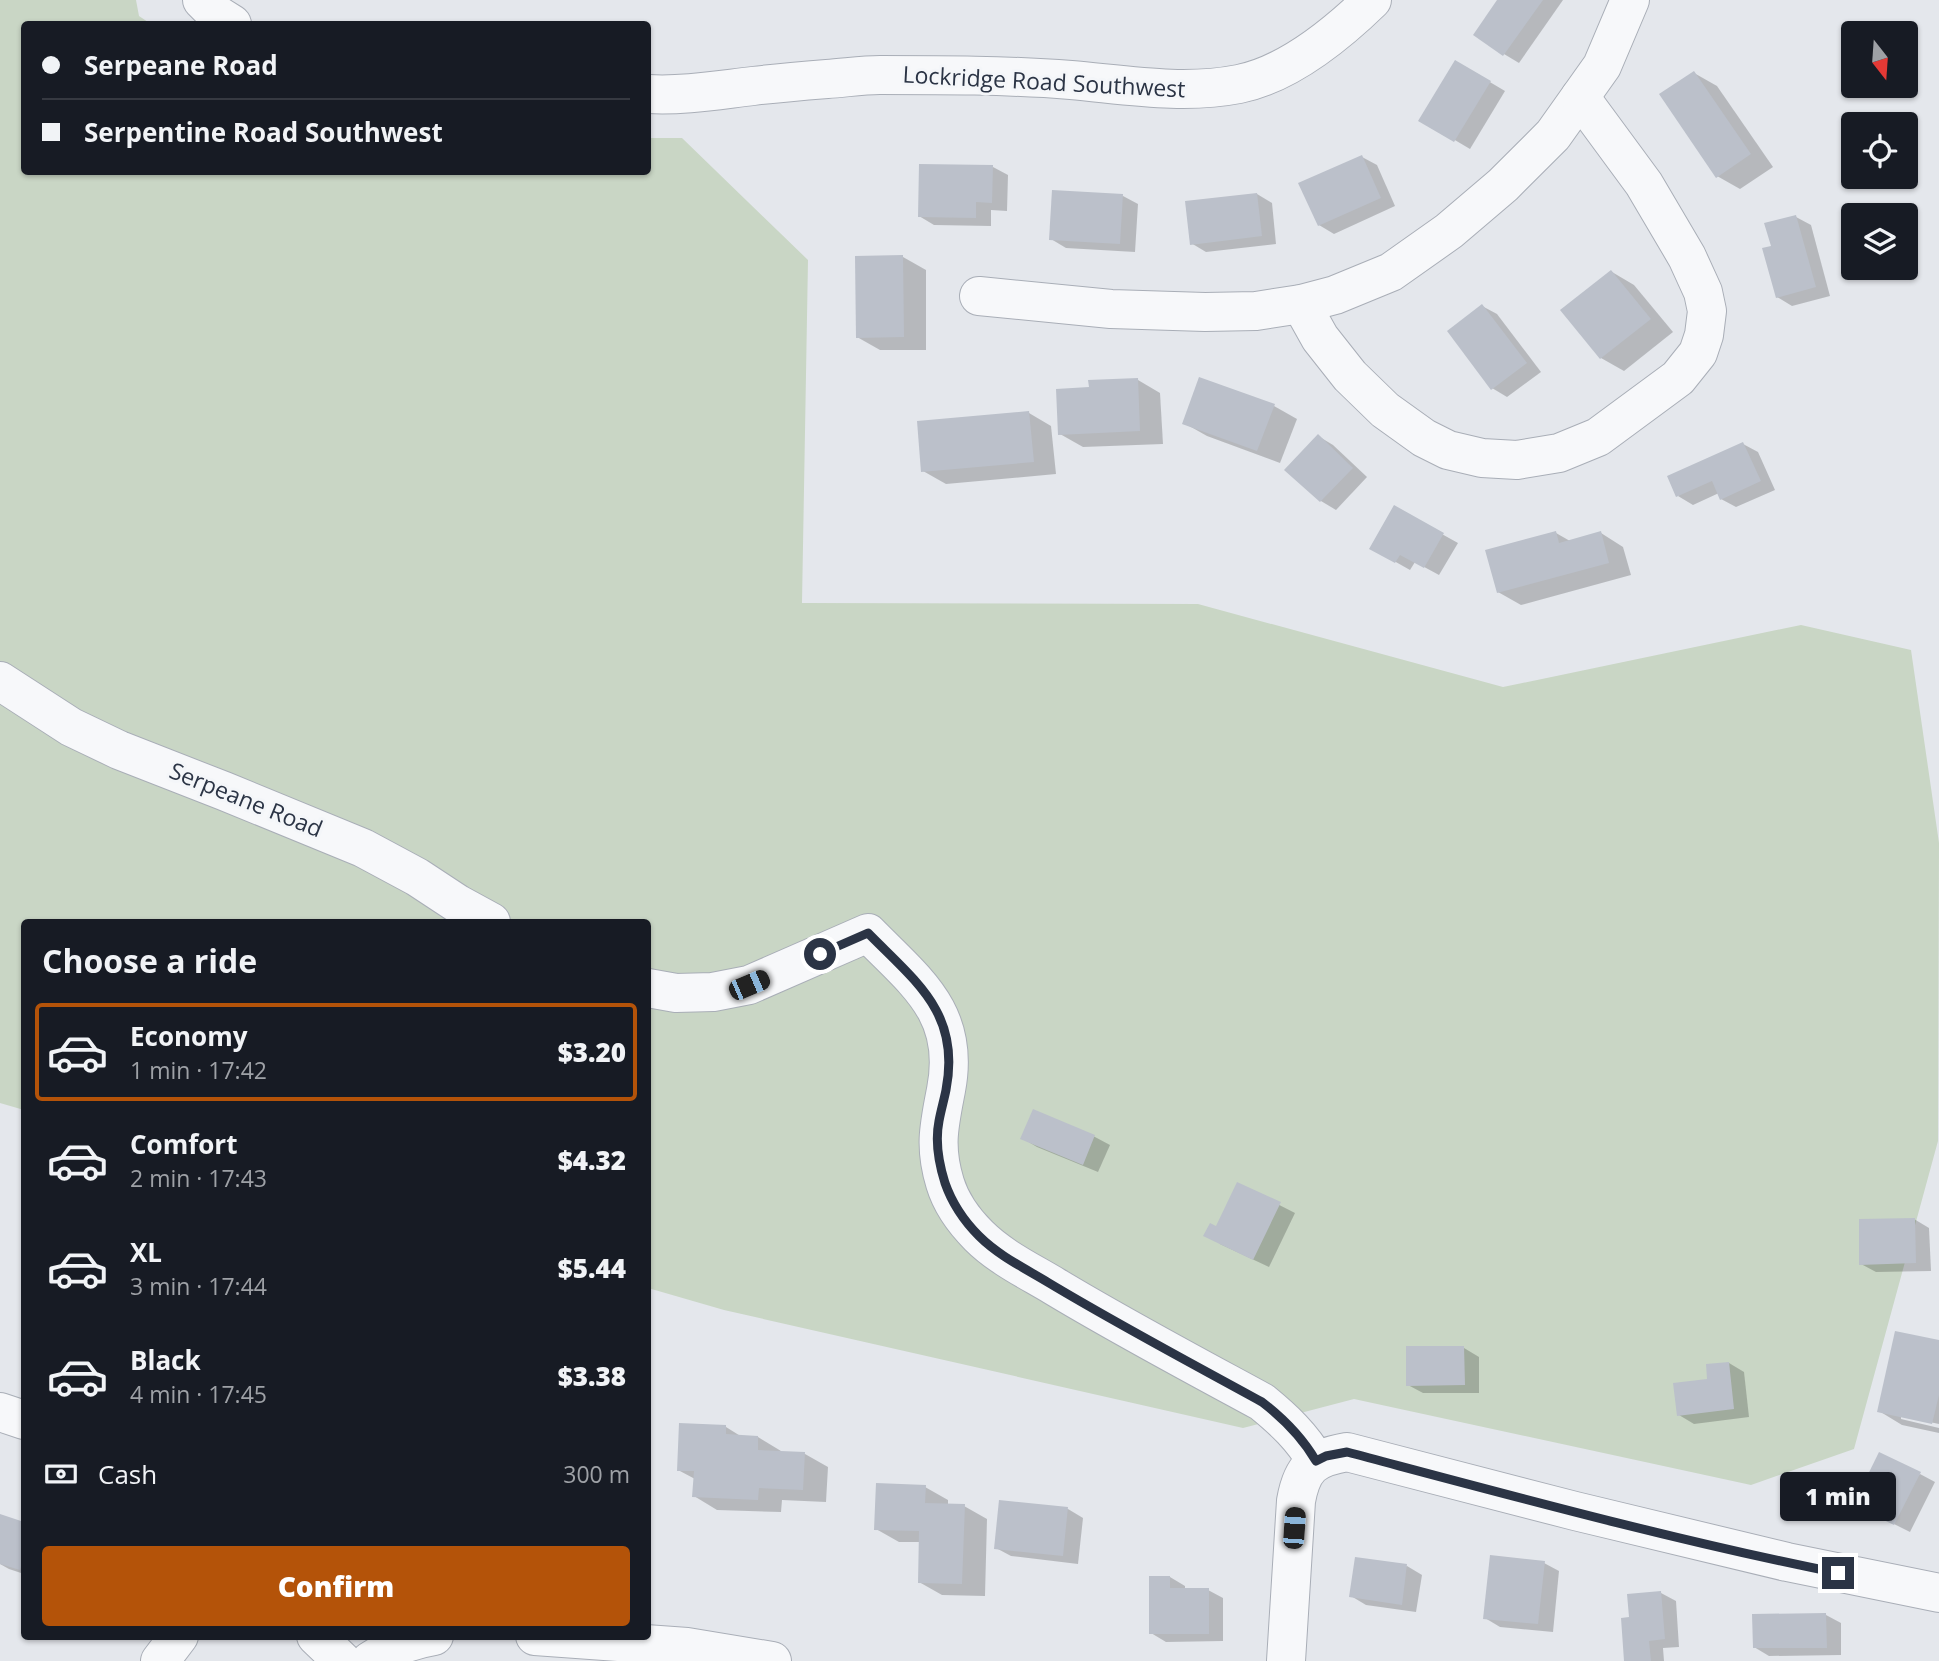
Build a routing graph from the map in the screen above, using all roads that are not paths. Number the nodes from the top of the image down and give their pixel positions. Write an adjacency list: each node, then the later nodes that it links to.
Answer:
1 (202, 0): 4 (street)
2 (1372, 0): 5 (street, Lockridge Road Southwest)
3 (1630, 0): 6 (street)
4 (227, 21)
5 (651, 94)
6 (1580, 97): 8 (street); 8 (street)
7 (979, 296): 8 (street)
8 (1301, 304)
9 (0, 681): 10 (street, Serpeane Road)
10 (486, 919)
11 (651, 989): 14 (street)
12 (0, 1412): 13 (street)
13 (21, 1419)
14 (1316, 1461): 15 (street); 22 (street)
15 (1939, 1593)
16 (176, 1640): 19 (street)
17 (413, 1640): 20 (street)
18 (591, 1640): 21 (street)
19 (160, 1661)
20 (370, 1661)
21 (772, 1661)
22 (1286, 1661)

